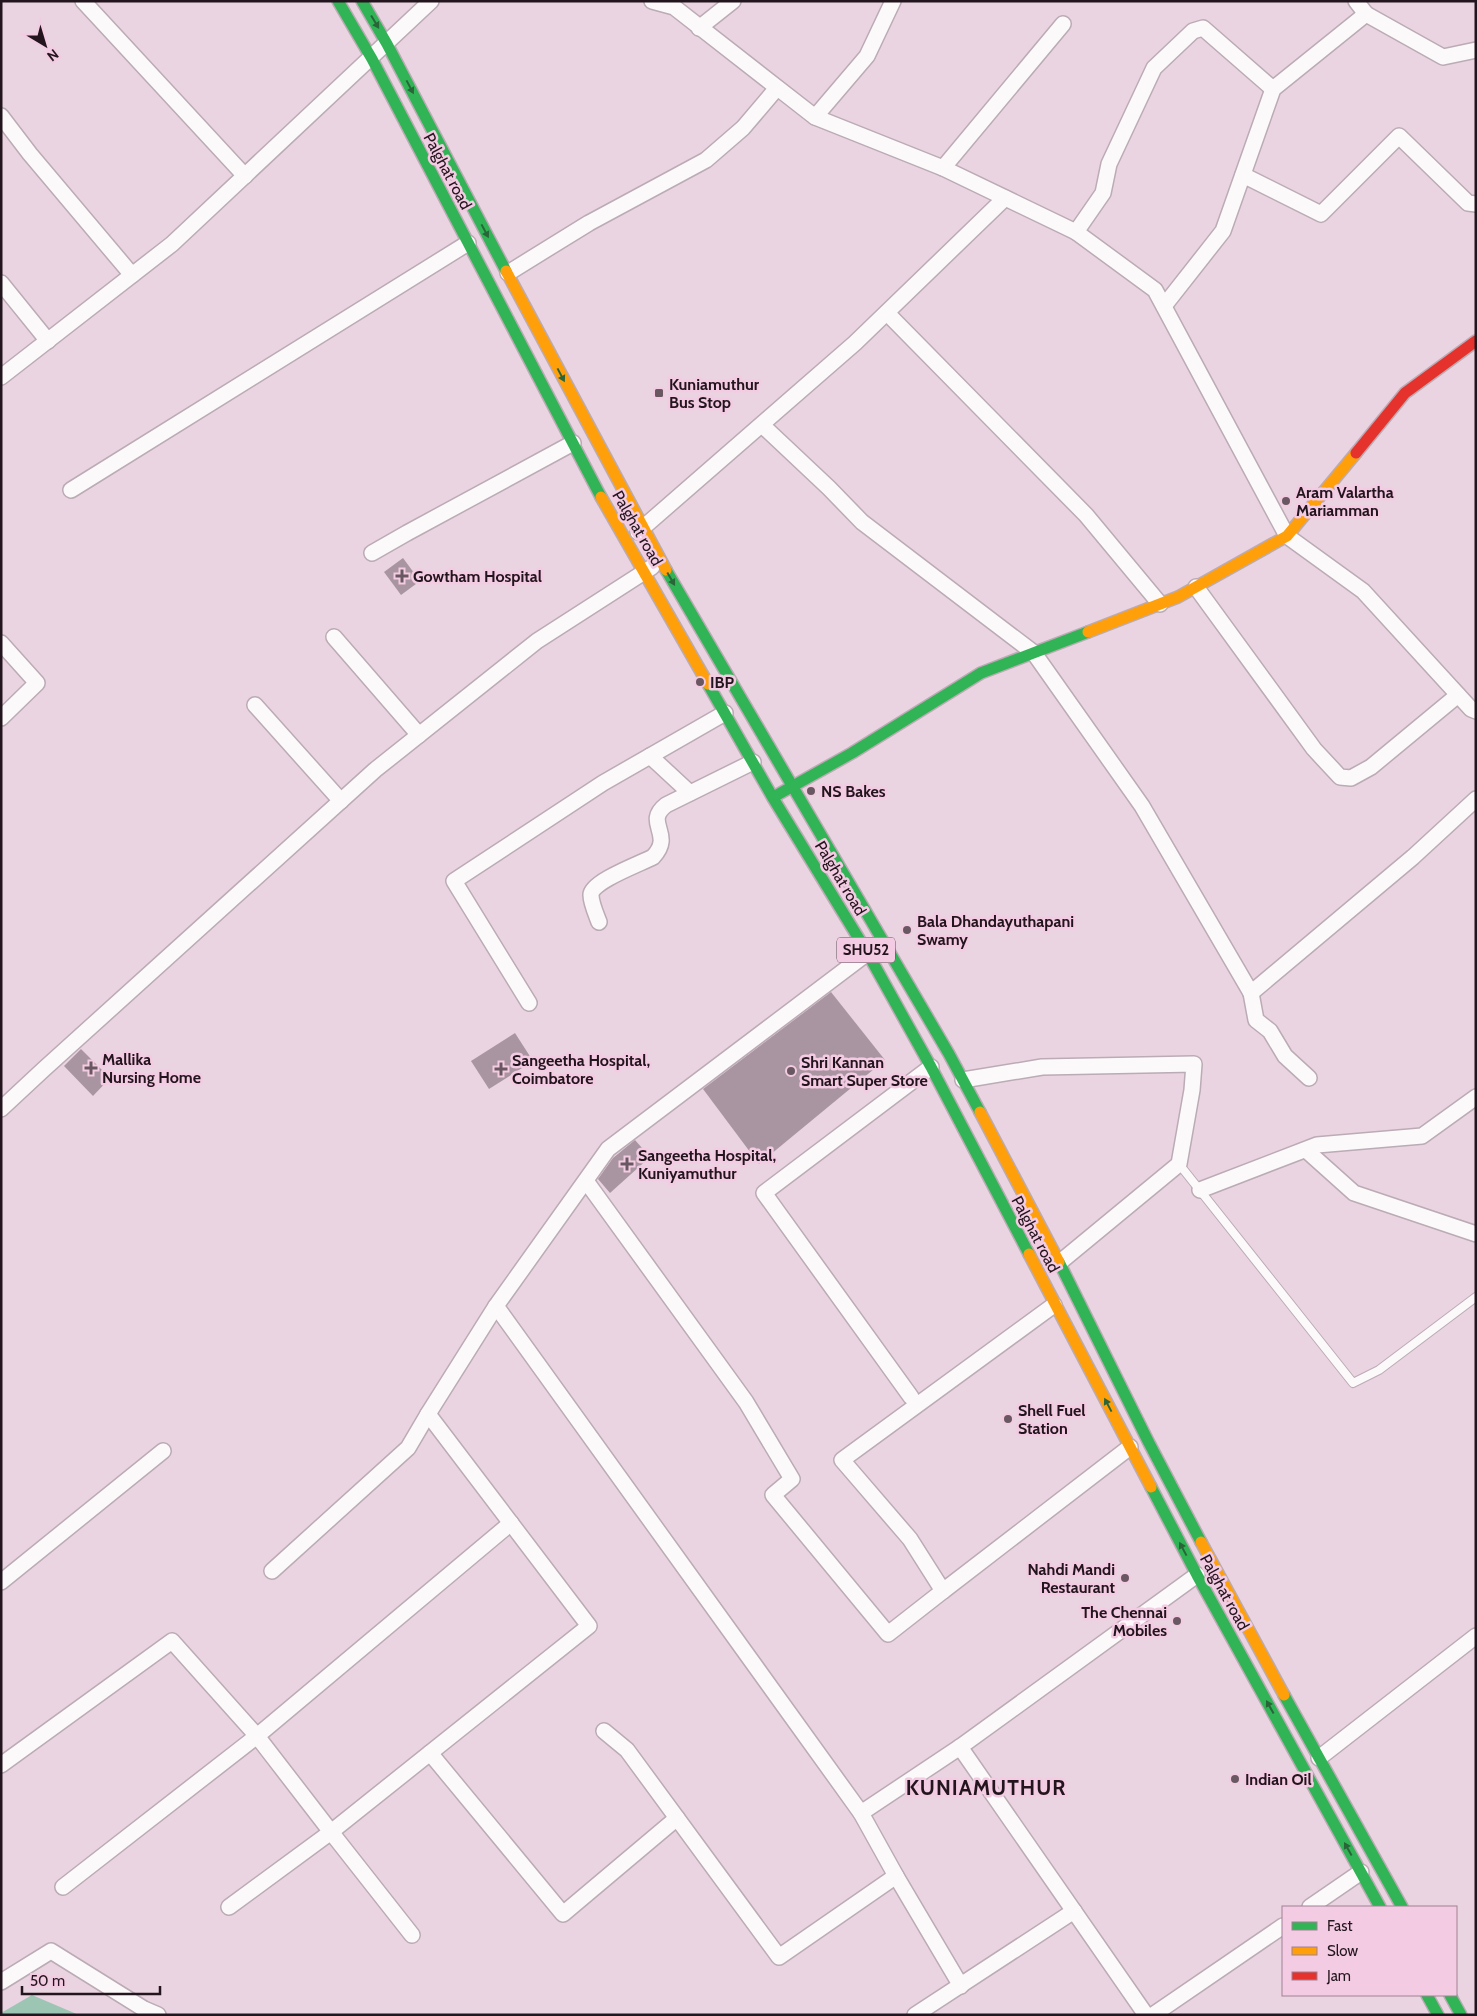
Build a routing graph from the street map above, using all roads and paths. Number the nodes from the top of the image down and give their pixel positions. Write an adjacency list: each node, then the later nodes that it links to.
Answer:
1 (83, 1): 21 (street)
2 (338, 1): 14 (main road, Palghat road / SHU52)
3 (362, 1): 12 (main road, Palghat road / SHU52, one-way to 12)
4 (431, 1): 12 (street)
5 (652, 1): 11 (street)
6 (733, 1): 11 (street)
7 (894, 1): 18 (street)
8 (1356, 1): 9 (street)
9 (1366, 14): 13 (street); 16 (street)
10 (1063, 24): 19 (street)
11 (699, 28): 15 (street)
12 (387, 44): 14 (street); 26 (main road, Palghat road / SHU52, one-way to 26)
13 (1476, 50)
14 (372, 59): 21 (street); 25 (main road, Palghat road / SHU52)
15 (777, 88): 18 (street); 26 (street)
16 (1273, 89): 20 (street); 24 (street)
17 (1, 116): 27 (street)
18 (815, 117): 19 (street)
19 (943, 168): 22 (street)
20 (1243, 175): 23 (street); 29 (street)
21 (245, 176): 27 (street)
22 (1005, 198): 24 (street); 30 (street)
23 (1476, 204)
24 (1076, 232): 29 (street)
25 (468, 243): 35 (main road, Palghat road / SHU52); 36 (street)
26 (508, 273): 37 (main road, Palghat road / SHU52, one-way to 37)
27 (132, 275): 31 (street)
28 (1, 283): 31 (street)
29 (1164, 306): 38 (street)
30 (887, 313): 34 (street); 44 (street)
31 (48, 341): 33 (street)
32 (1476, 341): 38 (main road)
33 (1, 377)
34 (762, 425): 37 (street); 47 (street)
35 (573, 443): 39 (main road, Palghat road / SHU52); 40 (street)
36 (71, 490)
37 (643, 528): 39 (street); 41 (main road, Palghat road / SHU52)
38 (1287, 536): 43 (main road); 48 (street)
39 (626, 542): 42 (main road, Palghat road / SHU52)
40 (372, 553)
41 (661, 561): 42 (street); 56 (main road, Palghat road / SHU52, one-way to 56)
42 (644, 571): 51 (main road, Palghat road / SHU52); 53 (street)
43 (1196, 587): 44 (main road); 48 (street)
44 (1160, 604): 47 (main road)
45 (334, 637): 53 (street)
46 (1, 643): 52 (street)
47 (1034, 653): 56 (main road); 64 (street)
48 (1458, 695): 50 (street)
49 (255, 705): 60 (street)
50 (1476, 711)
51 (726, 713): 54 (street); 55 (main road, Palghat road / SHU52)
52 (1, 718)
53 (419, 735): 60 (street)
54 (650, 756): 57 (street); 65 (street)
55 (752, 762): 57 (street); 58 (main road, Palghat road / SHU52)
56 (793, 787): 58 (main road); 62 (main road, Palghat road / SHU52)
57 (690, 793): 61 (street)
58 (773, 798): 63 (main road, Palghat road / SHU52)
59 (1476, 799): 64 (street)
60 (341, 801): 70 (street)
61 (599, 922)
62 (885, 942): 63 (street); 68 (main road, Palghat road / SHU52)
63 (867, 952): 66 (main road, Palghat road / SHU52); 73 (street)
64 (1251, 993): 67 (street)
65 (530, 1003)
66 (931, 1067): 78 (main road, Palghat road / SHU52); 80 (street)
67 (1309, 1078)
68 (963, 1080): 72 (street); 76 (main road, Palghat road / SHU52)
69 (1476, 1097): 71 (street)
70 (1, 1109)
71 (1306, 1150): 74 (street); 75 (street)
72 (1179, 1164): 74 (lane); 76 (street)
73 (586, 1181): 79 (street); 88 (street)
74 (1200, 1190): 77 (lane)
75 (1476, 1234)
76 (1059, 1263): 94 (main road, Palghat road / SHU52)
77 (1476, 1297)
78 (1054, 1304): 82 (main road, Palghat road / SHU52, one-way to 78); 88 (street)
79 (496, 1306): 81 (street); 96 (street)
80 (911, 1397)
81 (428, 1414): 84 (street); 85 (street)
82 (1130, 1447): 86 (main road, Palghat road / SHU52, one-way to 82); 88 (street)
83 (163, 1451): 87 (street)
84 (511, 1523): 91 (street); 93 (street)
85 (272, 1571)
86 (1197, 1575): 92 (street); 99 (main road, Palghat road / SHU52, one-way to 86)
87 (1, 1582)
88 (942, 1592)
89 (1476, 1636): 94 (street)
90 (604, 1731): 97 (street)
91 (258, 1736): 95 (street); 98 (street); 101 (street)
92 (960, 1747): 96 (street); 106 (street)
93 (430, 1753): 97 (street); 98 (street)
94 (1319, 1758): 104 (main road, Palghat road / SHU52)
95 (1, 1765)
96 (861, 1813): 100 (street)
97 (677, 1818): 100 (street)
98 (332, 1832): 105 (street); 108 (street)
99 (1361, 1872): 102 (street); 103 (main road, Palghat road / SHU52)
100 (896, 1876): 110 (street)
101 (63, 1887)
102 (1311, 1906)
103 (1379, 1906)
104 (1401, 1906)
105 (229, 1907)
106 (1074, 1910): 110 (street); 115 (street)
107 (1282, 1927): 116 (street)
108 (412, 1935)
109 (1, 1982): 113 (street)
110 (961, 1986): 114 (street)
111 (1428, 1996): 117 (main road)
112 (1451, 1996): 118 (main road)
113 (158, 2015)
114 (915, 2015)
115 (1146, 2015)
116 (1153, 2015)
117 (1438, 2015)
118 (1461, 2015)

